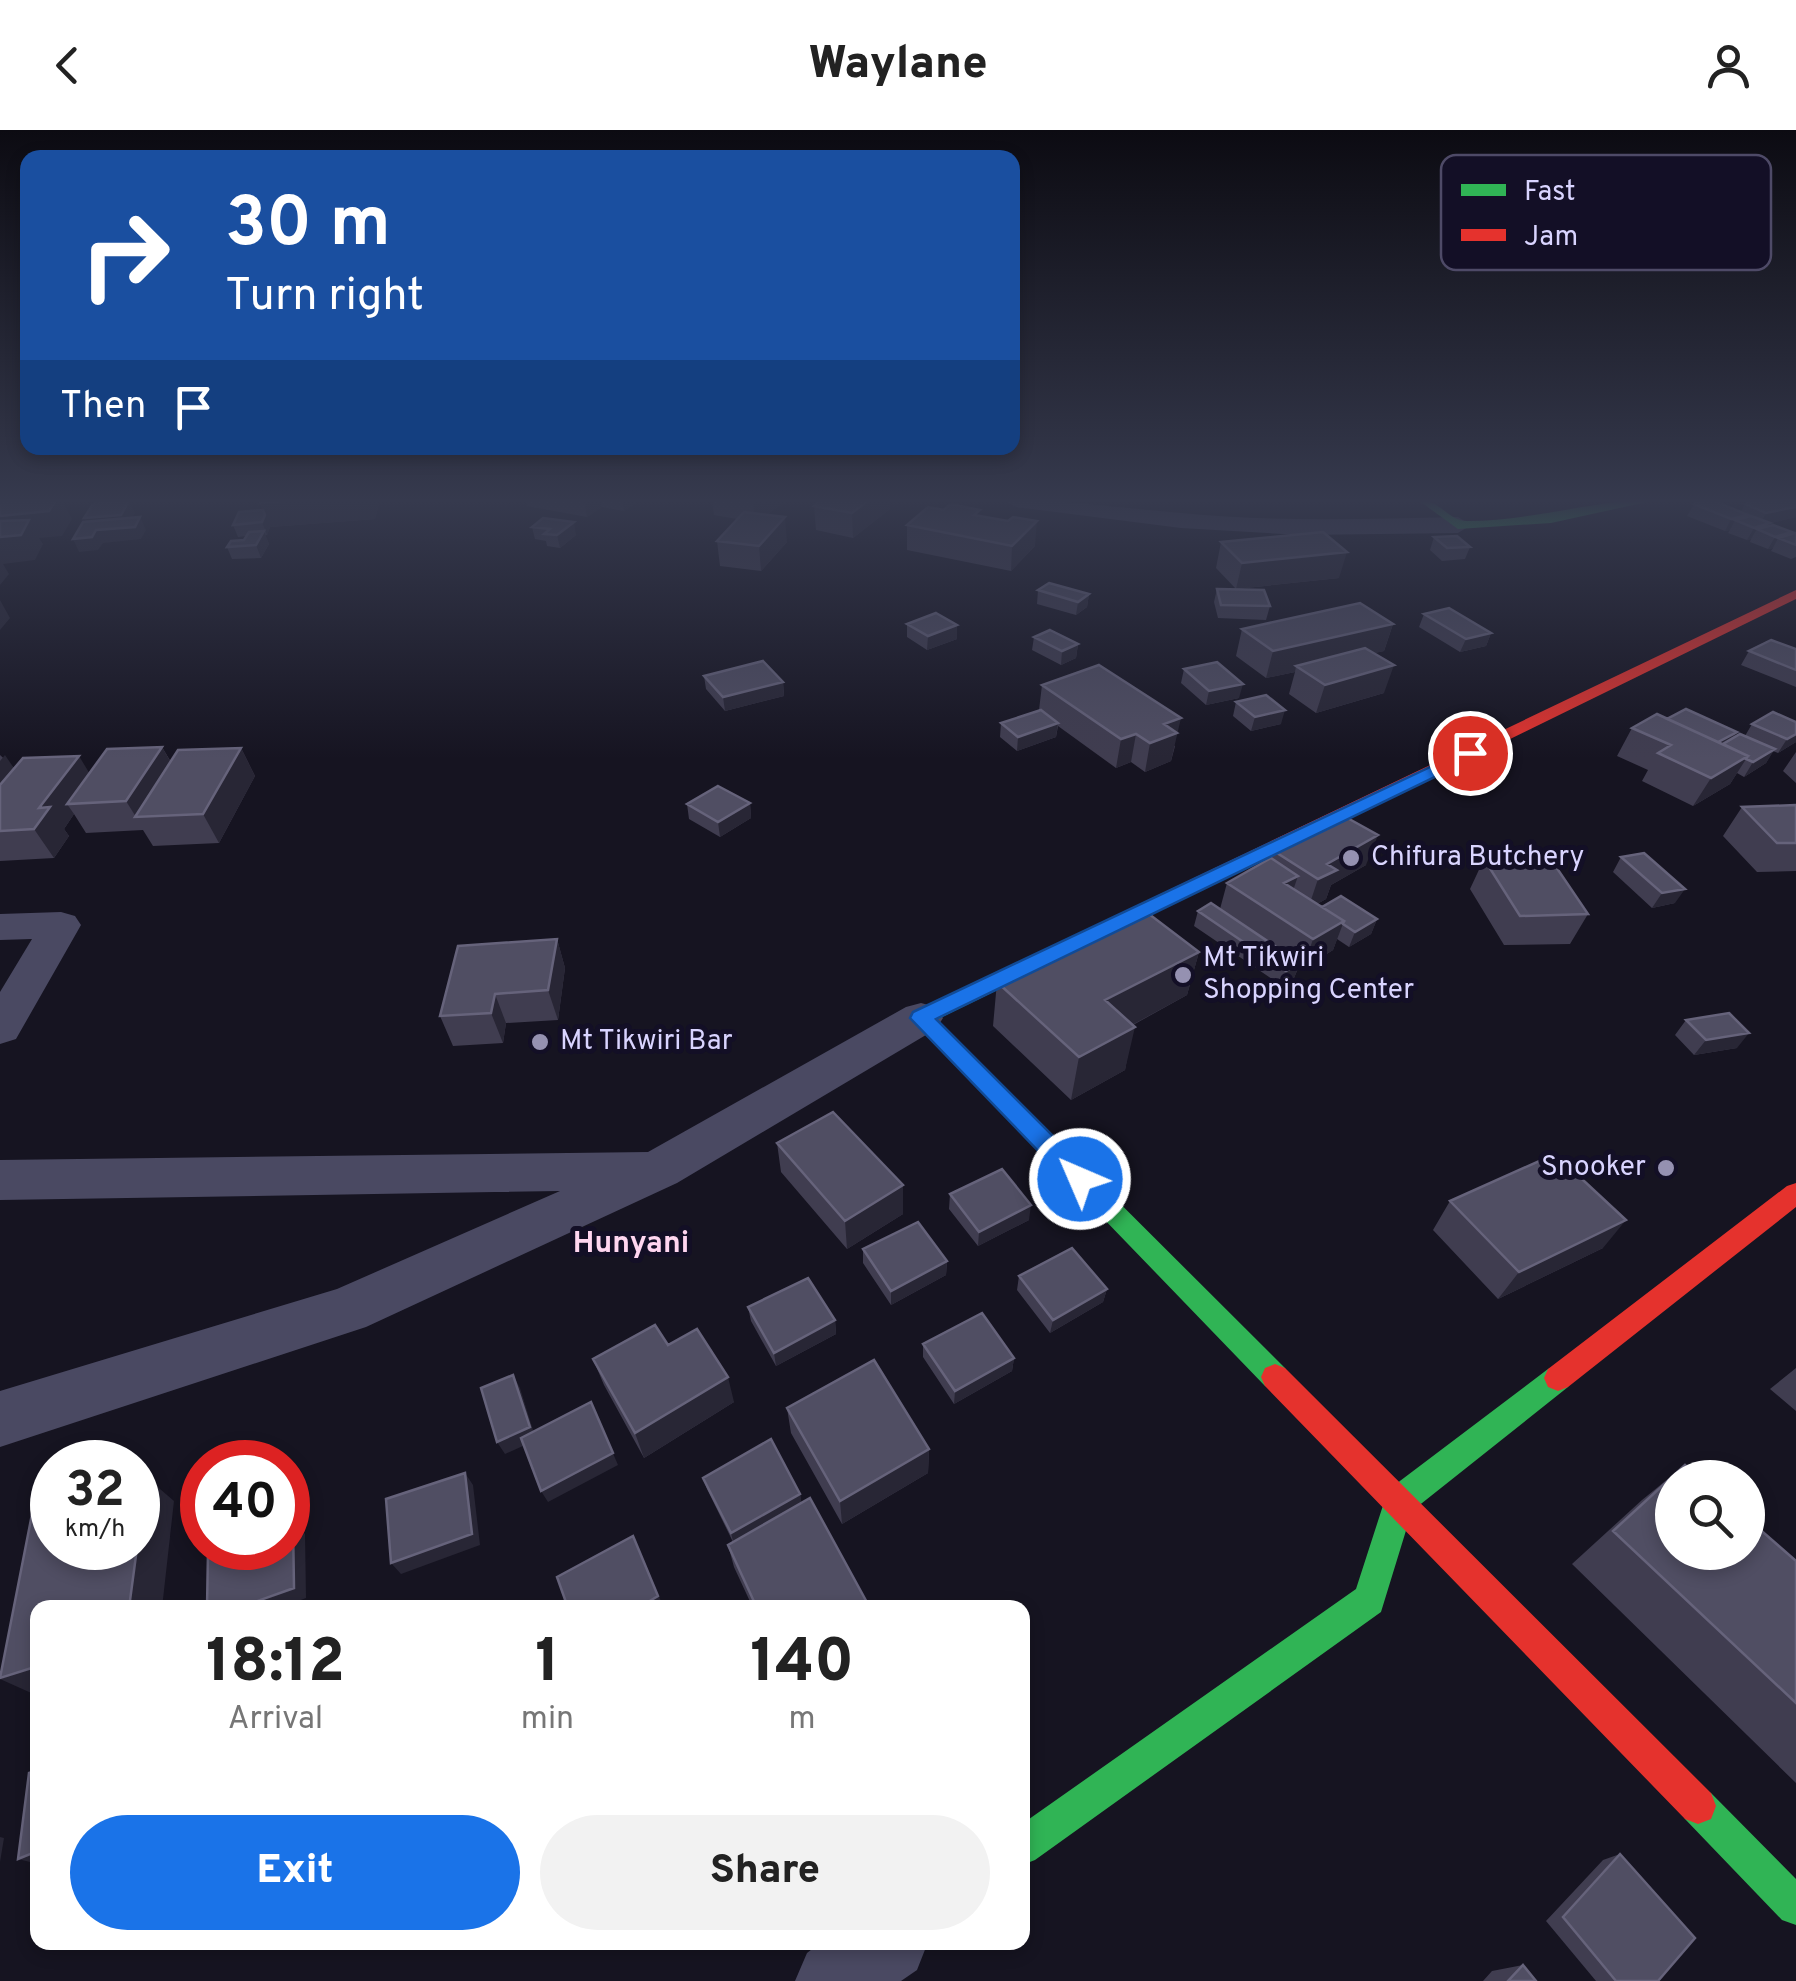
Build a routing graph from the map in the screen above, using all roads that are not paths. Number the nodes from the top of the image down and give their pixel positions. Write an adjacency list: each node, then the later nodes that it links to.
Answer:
1 (1796, 594): 3 (street)
2 (0, 927): 4 (street)
3 (921, 1018): 5 (street); 9 (street)
4 (0, 1028)
5 (660, 1169): 6 (street); 8 (street)
6 (0, 1180)
7 (1796, 1192): 9 (street)
8 (0, 1419)
9 (1399, 1502): 10 (street); 11 (street)
10 (1030, 1842)
11 (1796, 1906)
12 (878, 1950): 13 (street)
13 (835, 1981)

